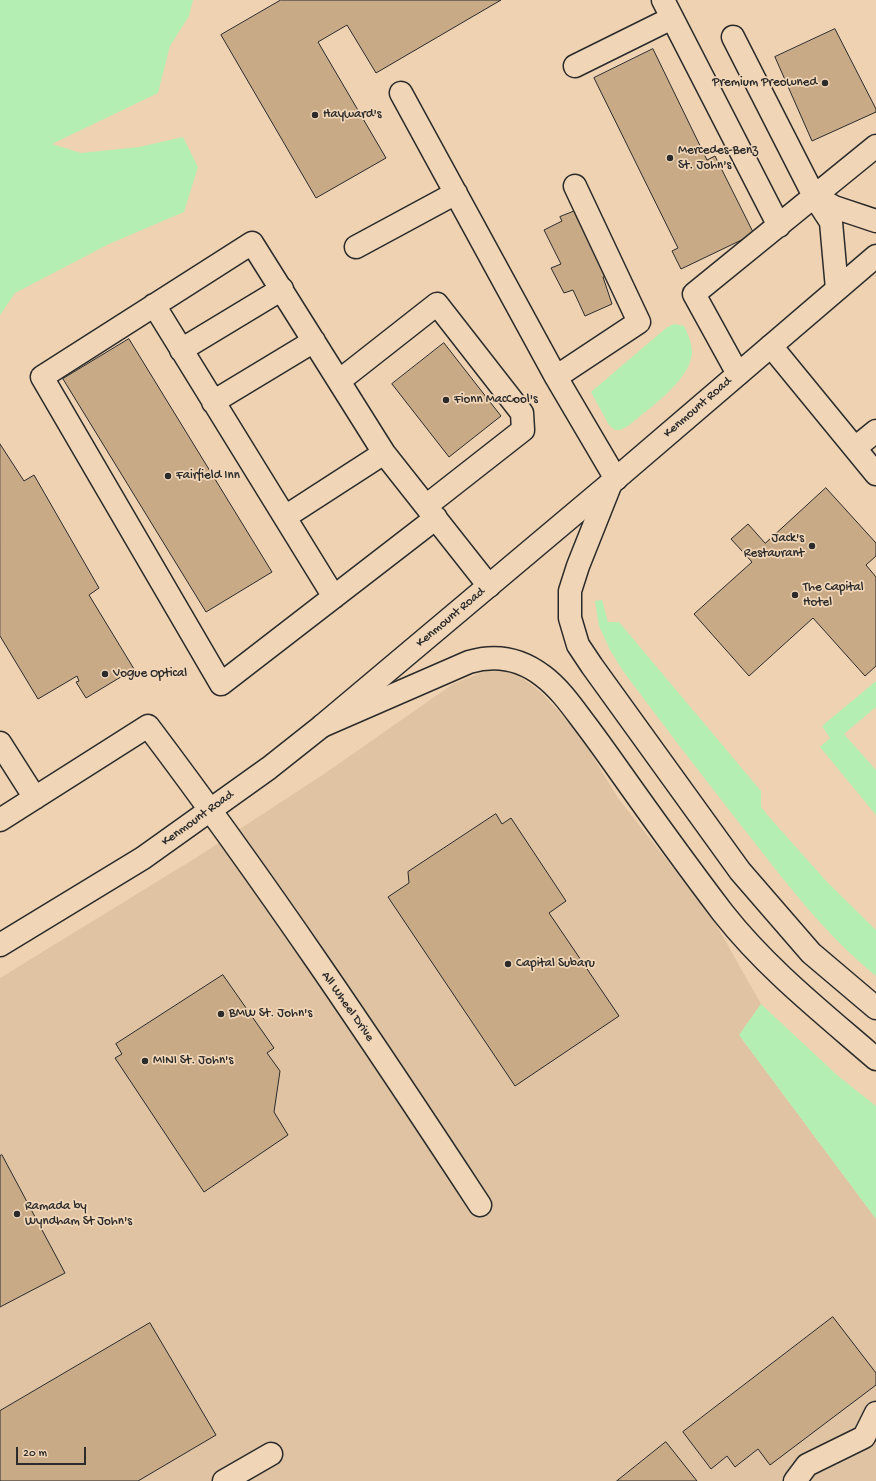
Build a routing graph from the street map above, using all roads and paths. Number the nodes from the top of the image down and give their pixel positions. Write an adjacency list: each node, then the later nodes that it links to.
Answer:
1 (668, 9): 3 (main road); 10 (main road)
2 (733, 37): 8 (main road)
3 (575, 66)
4 (402, 93): 7 (main road)
5 (876, 146): 8 (main road)
6 (574, 186): 20 (main road)
7 (456, 193): 11 (main road); 20 (main road)
8 (814, 196): 9 (main road); 10 (main road); 14 (main road)
9 (876, 220)
10 (779, 226): 19 (main road)
11 (356, 247)
12 (876, 256): 14 (main road, Kenmount Road)
13 (282, 289): 15 (main road); 16 (main road); 18 (main road)
14 (837, 289): 17 (main road, Kenmount Road)
15 (154, 305): 18 (main road); 31 (main road)
16 (314, 341): 21 (main road); 22 (main road)
17 (770, 346): 19 (main road, Kenmount Road); 24 (main road)
18 (181, 350): 22 (main road)
19 (738, 374): 27 (main road, Kenmount Road)
20 (556, 377): 27 (main road)
21 (339, 381): 25 (main road); 28 (main road)
22 (213, 402): 29 (main road)
23 (876, 431): 24 (main road)
24 (855, 448): 26 (main road)
25 (384, 453): 28 (main road); 29 (main road)
26 (876, 474)
27 (614, 481): 30 (main road, Kenmount Road); 38 (main road)
28 (431, 512): 30 (main road); 31 (main road)
29 (285, 518): 31 (main road)
30 (489, 586): 32 (main road, Kenmount Road)
31 (334, 597)
32 (322, 726): 35 (main road, Kenmount Road); 39 (main road)
33 (0, 743): 34 (main road)
34 (35, 798): 35 (main road, All Wheel Drive); 36 (main road)
35 (211, 810): 37 (main road, Kenmount Road); 40 (main road, All Wheel Drive)
36 (0, 820)
37 (0, 945)
38 (876, 1008)
39 (876, 1059)
40 (480, 1206)
41 (876, 1413): 44 (main road)
42 (271, 1454): 43 (main road)
43 (224, 1481)
44 (795, 1481)

